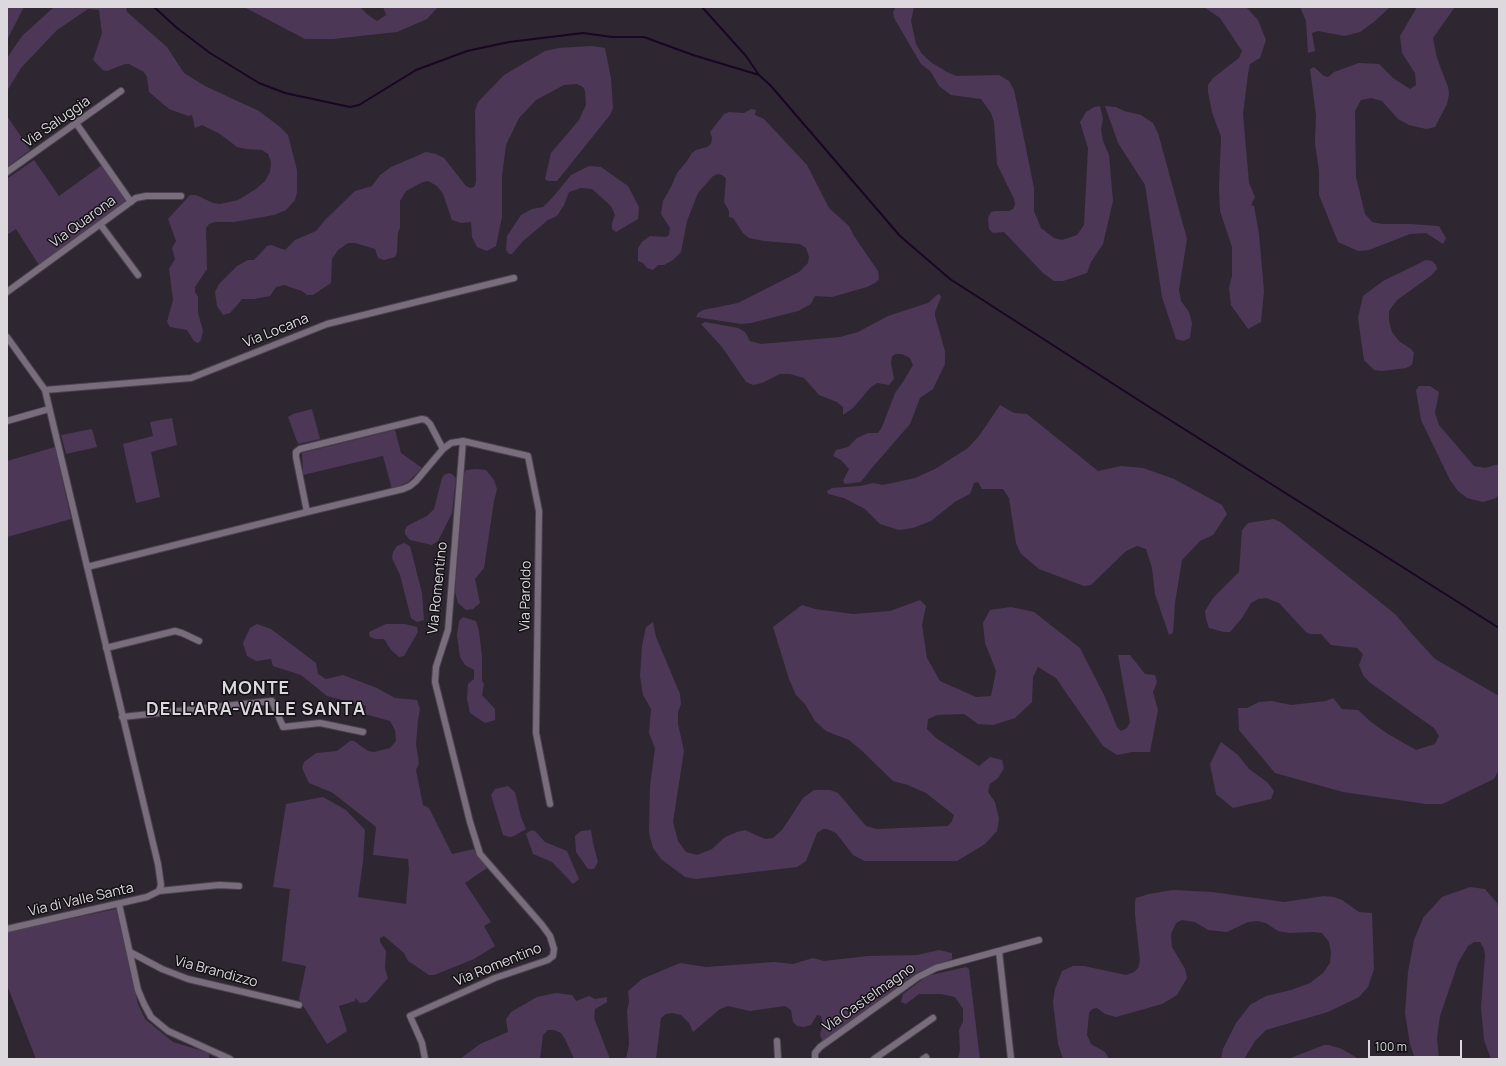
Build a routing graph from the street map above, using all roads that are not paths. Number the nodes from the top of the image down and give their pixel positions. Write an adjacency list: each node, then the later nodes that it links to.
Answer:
1 (121, 91): 2 (street, Via Saluggia)
2 (76, 123): 3 (street, Via Saluggia); 5 (street)
3 (7, 172)
4 (181, 196): 5 (street, Via Quarona)
5 (131, 202): 6 (street, Via Quarona)
6 (100, 224): 7 (street); 9 (street, Via Quarona)
7 (138, 275)
8 (514, 278): 11 (street, Via Locana)
9 (7, 292)
10 (7, 337): 11 (street)
11 (45, 390): 12 (street)
12 (49, 409): 13 (street); 17 (street)
13 (7, 421)
14 (463, 441): 15 (street); 22 (street, Via Paroldo); 34 (street, Via Romentino)
15 (443, 449): 16 (street); 16 (street)
16 (307, 512): 17 (street)
17 (87, 567): 19 (street)
18 (199, 642): 19 (street)
19 (106, 648): 20 (street)
20 (122, 716): 21 (street); 24 (street)
21 (362, 732)
22 (550, 804)
23 (239, 886): 24 (street, Via di Valle Santa)
24 (159, 891): 25 (street, Via di Valle Santa)
25 (119, 904): 26 (street, Via di Valle Santa); 29 (street)
26 (7, 929)
27 (1039, 940): 28 (street, Via Castelmagno)
28 (999, 951): 36 (street, Via Castelmagno); 38 (street)
29 (130, 952): 30 (street, Via Brandizzo); 33 (street)
30 (299, 1005)
31 (933, 1018): 37 (street)
32 (777, 1041): 35 (street)
33 (230, 1059)
34 (425, 1059)
35 (778, 1059)
36 (815, 1059)
37 (874, 1059)
38 (1011, 1059)

